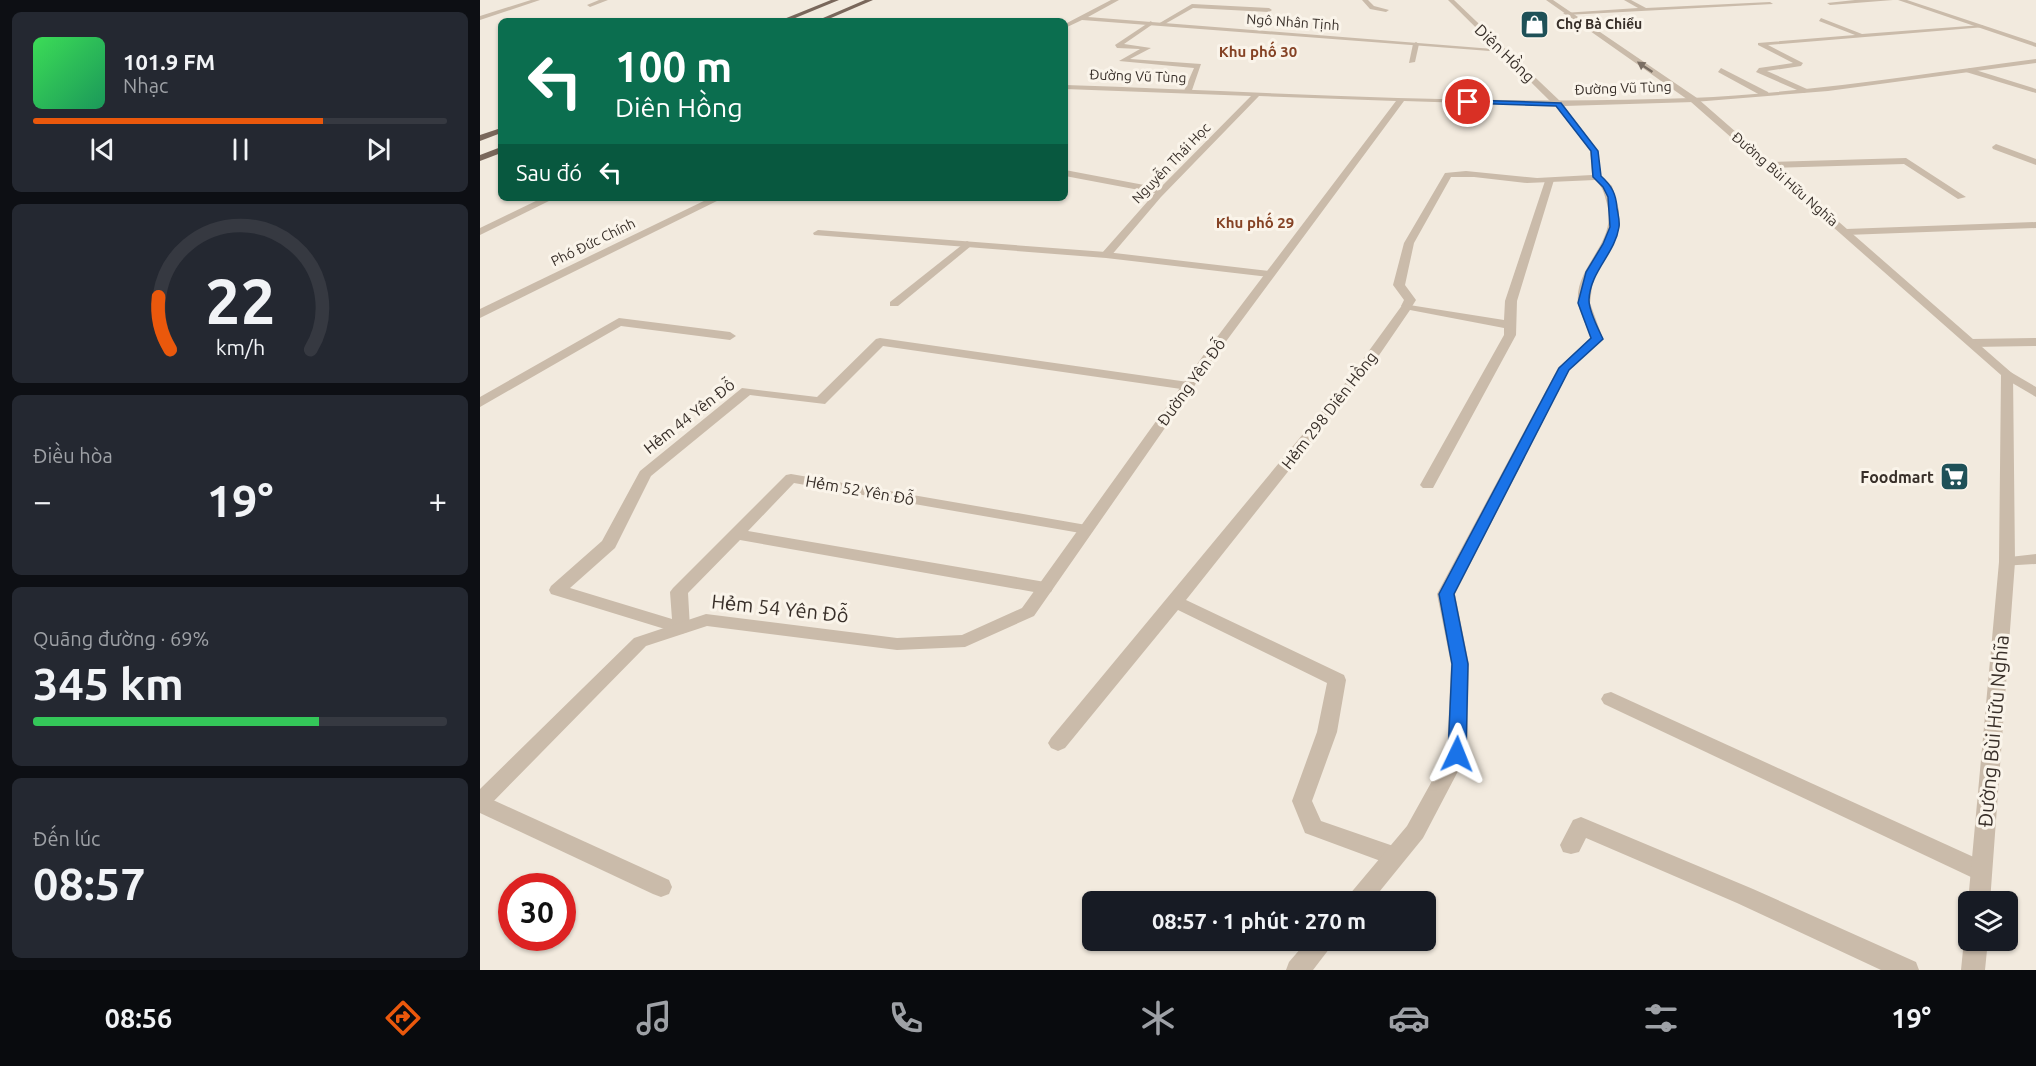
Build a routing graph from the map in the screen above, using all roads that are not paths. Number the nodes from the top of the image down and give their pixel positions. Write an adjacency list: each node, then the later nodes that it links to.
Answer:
1 (537, 0): 19 (street)
2 (605, 0): 14 (street)
3 (836, 0): 20 (main road)
4 (870, 0): 21 (main road)
5 (1116, 0): 22 (street)
6 (1365, 0): 16 (street)
7 (1451, 0): 31 (street, Diên Hồng)
8 (1549, 0): 18 (street, Đường Bùi Hữu Nghĩa)
9 (1627, 0): 17 (street)
10 (1761, 0): 17 (street)
11 (1890, 0): 13 (street)
12 (1900, 0): 27 (street)
13 (1830, 3)
14 (590, 5)
15 (1269, 10): 25 (street)
16 (1386, 10)
17 (1645, 10): 18 (street)
18 (1566, 13): 43 (street, Đường Bùi Hữu Nghĩa, one-way to 18)
19 (480, 18)
20 (790, 18)
21 (825, 18)
22 (1082, 18): 24 (street, Ngô Nhân Tịnh); 26 (street)
23 (1821, 20): 28 (street)
24 (1151, 23): 25 (street, Ngô Nhân Tịnh); 37 (street)
25 (1161, 24): 29 (street, Ngô Nhân Tịnh)
26 (1068, 25)
27 (1982, 27): 28 (street); 30 (street)
28 (1865, 36): 38 (street)
29 (1416, 44): 31 (street, Ngô Nhân Tịnh); 33 (street)
30 (2036, 45)
31 (1503, 50): 44 (street, Diên Hồng)
32 (2036, 60): 35 (street, Đường Vũ Tùng)
33 (1411, 62)
34 (1721, 70): 41 (street)
35 (1969, 70): 38 (street, Đường Vũ Tùng); 39 (street)
36 (1068, 87): 37 (street, Đường Vũ Tùng)
37 (1188, 91): 40 (street, Đường Vũ Tùng)
38 (1804, 91): 41 (street, Đường Vũ Tùng)
39 (2036, 91)
40 (1258, 93): 42 (street, Đường Vũ Tùng); 55 (street, Nguyễn Thái Học)
41 (1765, 94): 43 (street, Đường Vũ Tùng)
42 (1401, 100): 44 (street, Đường Vũ Tùng); 65 (street, Đường Yên Đỗ)
43 (1694, 100): 44 (street, Đường Vũ Tùng); 51 (street, Đường Bùi Hữu Nghĩa)
44 (1558, 104): 53 (street, Diên Hồng)
45 (498, 131): 46 (main road)
46 (480, 138)
47 (1996, 147): 50 (street)
48 (498, 151): 49 (main road)
49 (480, 158)
50 (2036, 162)
51 (1769, 165): 56 (street); 61 (street, Đường Bùi Hữu Nghĩa)
52 (1068, 174): 55 (street)
53 (1597, 177): 54 (street); 90 (street, Diên Hồng)
54 (1549, 180): 67 (street); 69 (street)
55 (1162, 191): 64 (street, Nguyễn Thái Học)
56 (1961, 197)
57 (544, 201): 60 (street)
58 (712, 201): 68 (street, Phó Đức Chính)
59 (2036, 225): 61 (street)
60 (480, 231)
61 (1846, 232): 72 (street, Đường Bùi Hữu Nghĩa)
62 (818, 233): 63 (street)
63 (967, 244): 64 (street); 66 (street)
64 (1106, 255): 65 (street)
65 (1269, 274): 74 (street, Đường Yên Đỗ)
66 (894, 304)
67 (1407, 306): 69 (street); 83 (street, Hẻm 298 Diên Hồng)
68 (480, 314)
69 (1510, 325): 77 (street)
70 (730, 336): 76 (street)
71 (2036, 342): 72 (street)
72 (1972, 343): 73 (street, Đường Bùi Hữu Nghĩa)
73 (2007, 374): 75 (street, Đường Bùi Hữu Nghĩa); 81 (street, Đường Bùi Hữu Nghĩa)
74 (1188, 386): 78 (street, Đường Yên Đỗ); 84 (street, Hẻm 44 Yên Đỗ)
75 (2036, 393)
76 (480, 403)
77 (1428, 485)
78 (1086, 529): 79 (street, Hẻm 52 Yên Đỗ); 82 (street, Đường Yên Đỗ)
79 (736, 534): 82 (street); 84 (street, Hẻm 52 Yên Đỗ)
80 (2036, 559): 81 (street)
81 (2007, 561): 91 (street, Đường Bùi Hữu Nghĩa)
82 (1045, 588): 85 (street, Đường Yên Đỗ)
83 (1176, 602): 87 (street, Hẻm 298 Diên Hồng); 90 (street)
84 (681, 628): 85 (street, Hẻm 54 Yên Đỗ); 88 (street, Hẻm 54 Yên Đỗ)
85 (965, 641)
86 (1611, 699): 91 (street)
87 (1058, 742)
88 (480, 803): 92 (street)
89 (1571, 844): 98 (street)
90 (1394, 856): 93 (street, Diên Hồng)
91 (1981, 871): 94 (street, Đường Bùi Hữu Nghĩa)
92 (661, 887)
93 (1366, 891)
94 (1980, 891)
95 (1314, 951): 97 (street)
96 (1975, 951): 99 (street)
97 (1298, 970)
98 (1906, 970)
99 (1973, 970)

